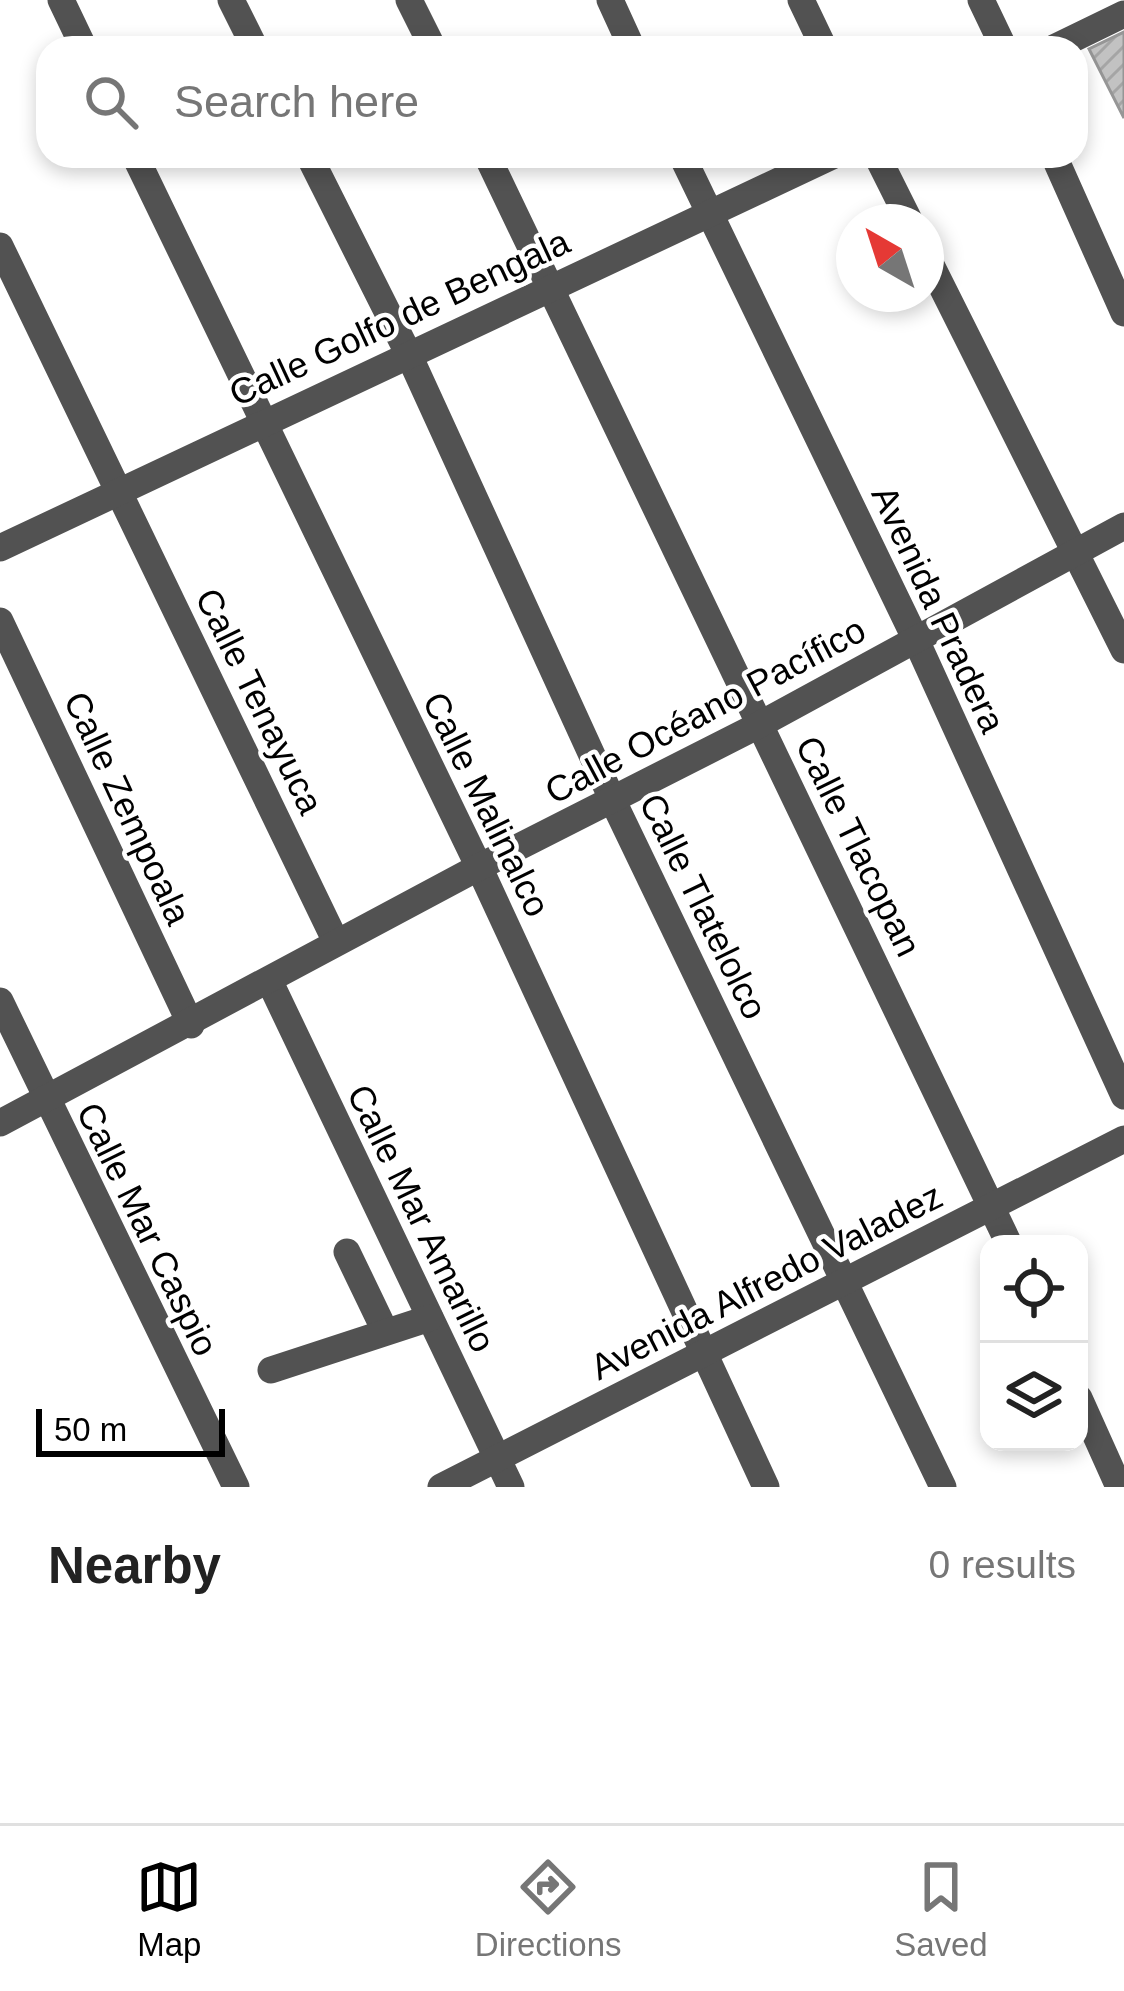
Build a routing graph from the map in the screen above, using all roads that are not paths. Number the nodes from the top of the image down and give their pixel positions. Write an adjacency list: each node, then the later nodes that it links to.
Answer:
1 (61, 0): 8 (street)
2 (231, 0): 9 (street)
3 (409, 0): 10 (street)
4 (610, 0): 11 (street)
5 (801, 0): 12 (street)
6 (981, 0): 13 (street)
7 (1124, 14): 14 (street)
8 (78, 36)
9 (249, 36)
10 (427, 36)
11 (626, 36)
12 (818, 36)
13 (998, 36)
14 (1079, 36)
15 (141, 168): 29 (street, Calle Malinalco)
16 (315, 168): 28 (street, Calle Tlatelolco)
17 (493, 168): 25 (street, Calle Tlacopan)
18 (688, 168): 23 (street, Avenida Pradera)
19 (805, 168): 23 (street, Calle Golfo de Bengala)
20 (883, 168): 22 (street)
21 (1059, 168): 27 (street)
22 (901, 204)
23 (708, 212): 25 (street, Calle Golfo de Bengala); 35 (street, Avenida Pradera)
24 (0, 246): 30 (street, Calle Tenayuca)
25 (552, 284): 28 (street, Calle Golfo de Bengala); 37 (street, Calle Tlacopan)
26 (944, 291): 33 (street)
27 (1124, 313)
28 (408, 353): 29 (street, Calle Golfo de Bengala); 38 (street, Calle Tlatelolco)
29 (262, 422): 30 (street, Calle Golfo de Bengala); 39 (street, Calle Malinalco)
30 (119, 491): 32 (street, Calle Golfo de Bengala); 40 (street, Calle Tenayuca)
31 (1124, 526): 33 (street, Calle Océano Pacífico)
32 (0, 548)
33 (1075, 554): 35 (street, Calle Océano Pacífico); 36 (street)
34 (0, 621): 43 (street, Calle Zempoala)
35 (916, 640): 37 (street, Calle Océano Pacífico); 44 (street, Avenida Pradera)
36 (1124, 650)
37 (761, 724): 38 (street, Calle Océano Pacífico); 48 (street, Calle Tlacopan)
38 (613, 801): 39 (street, Calle Océano Pacífico); 51 (street, Calle Tlatelolco)
39 (478, 867): 40 (street, Calle Océano Pacífico); 54 (street, Calle Malinalco)
40 (336, 942): 41 (street, Calle Océano Pacífico)
41 (269, 980): 43 (street, Calle Océano Pacífico); 52 (street, Calle Mar Amarillo)
42 (0, 1001): 45 (street, Calle Mar Caspio)
43 (190, 1025): 45 (street, Calle Océano Pacífico)
44 (1124, 1096)
45 (44, 1101): 46 (street, Calle Océano Pacífico); 58 (street, Calle Mar Caspio)
46 (0, 1123)
47 (1124, 1139): 48 (street, Avenida Alfredo Valadez)
48 (992, 1204): 49 (street, Calle Tlacopan); 51 (street, Avenida Alfredo Valadez)
49 (1006, 1235)
50 (347, 1252): 53 (street)
51 (844, 1281): 54 (street, Avenida Alfredo Valadez); 62 (street, Calle Tlatelolco)
52 (430, 1318): 53 (street); 57 (street, Calle Mar Amarillo)
53 (385, 1330): 55 (street)
54 (704, 1354): 57 (street, Avenida Alfredo Valadez); 61 (street, Calle Malinalco)
55 (271, 1370)
56 (1088, 1418): 63 (street)
57 (497, 1458): 59 (street, Avenida Alfredo Valadez); 60 (street, Calle Mar Amarillo)
58 (236, 1487)
59 (441, 1487)
60 (511, 1487)
61 (766, 1487)
62 (943, 1487)
63 (1119, 1487)

